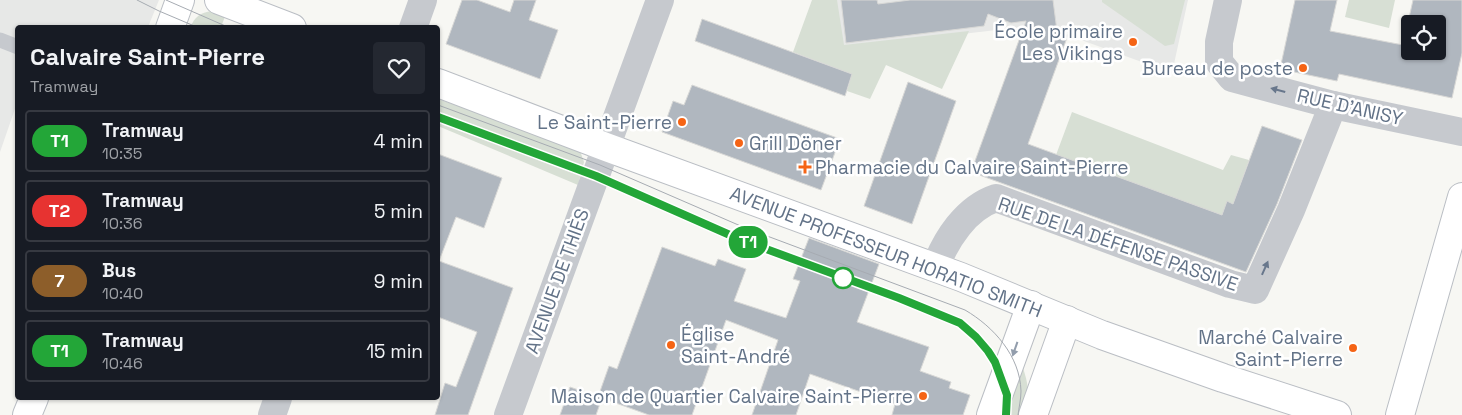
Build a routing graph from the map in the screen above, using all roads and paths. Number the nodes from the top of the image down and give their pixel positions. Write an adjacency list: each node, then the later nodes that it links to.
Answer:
1 (180, 0): 6 (street)
2 (219, 0): 7 (street)
3 (423, 0): 8 (street)
4 (660, 0): 14 (street, AVENUE DE THIÈS)
5 (1228, 0): 12 (street, RUE D'ANISY, one-way to 5)
6 (171, 25)
7 (284, 25)
8 (414, 25)
9 (0, 40): 10 (lane)
10 (15, 46)
11 (440, 84): 14 (street, AVENUE PROFESSEUR HORATIO SMITH)
12 (1333, 105): 13 (street, RUE D'ANISY); 16 (street, RUE DE LA DÉFENSE PASSIVE, one-way to 12)
13 (1462, 132)
14 (606, 147): 16 (street, AVENUE PROFESSEUR HORATIO SMITH); 23 (street, AVENUE DE THIÈS)
15 (1462, 197): 27 (street)
16 (935, 268): 17 (street, AVENUE PROFESSEUR HORATIO SMITH)
17 (1031, 305): 18 (street, AVENUE PROFESSEUR HORATIO SMITH); 24 (street, one-way to 24)
18 (1067, 320): 25 (street); 26 (street, AVENUE PROFESSEUR HORATIO SMITH)
19 (33, 400): 21 (street)
20 (277, 400): 22 (street)
21 (28, 415)
22 (272, 415)
23 (508, 415)
24 (991, 415)
25 (1032, 415)
26 (1337, 415)
27 (1400, 415)

